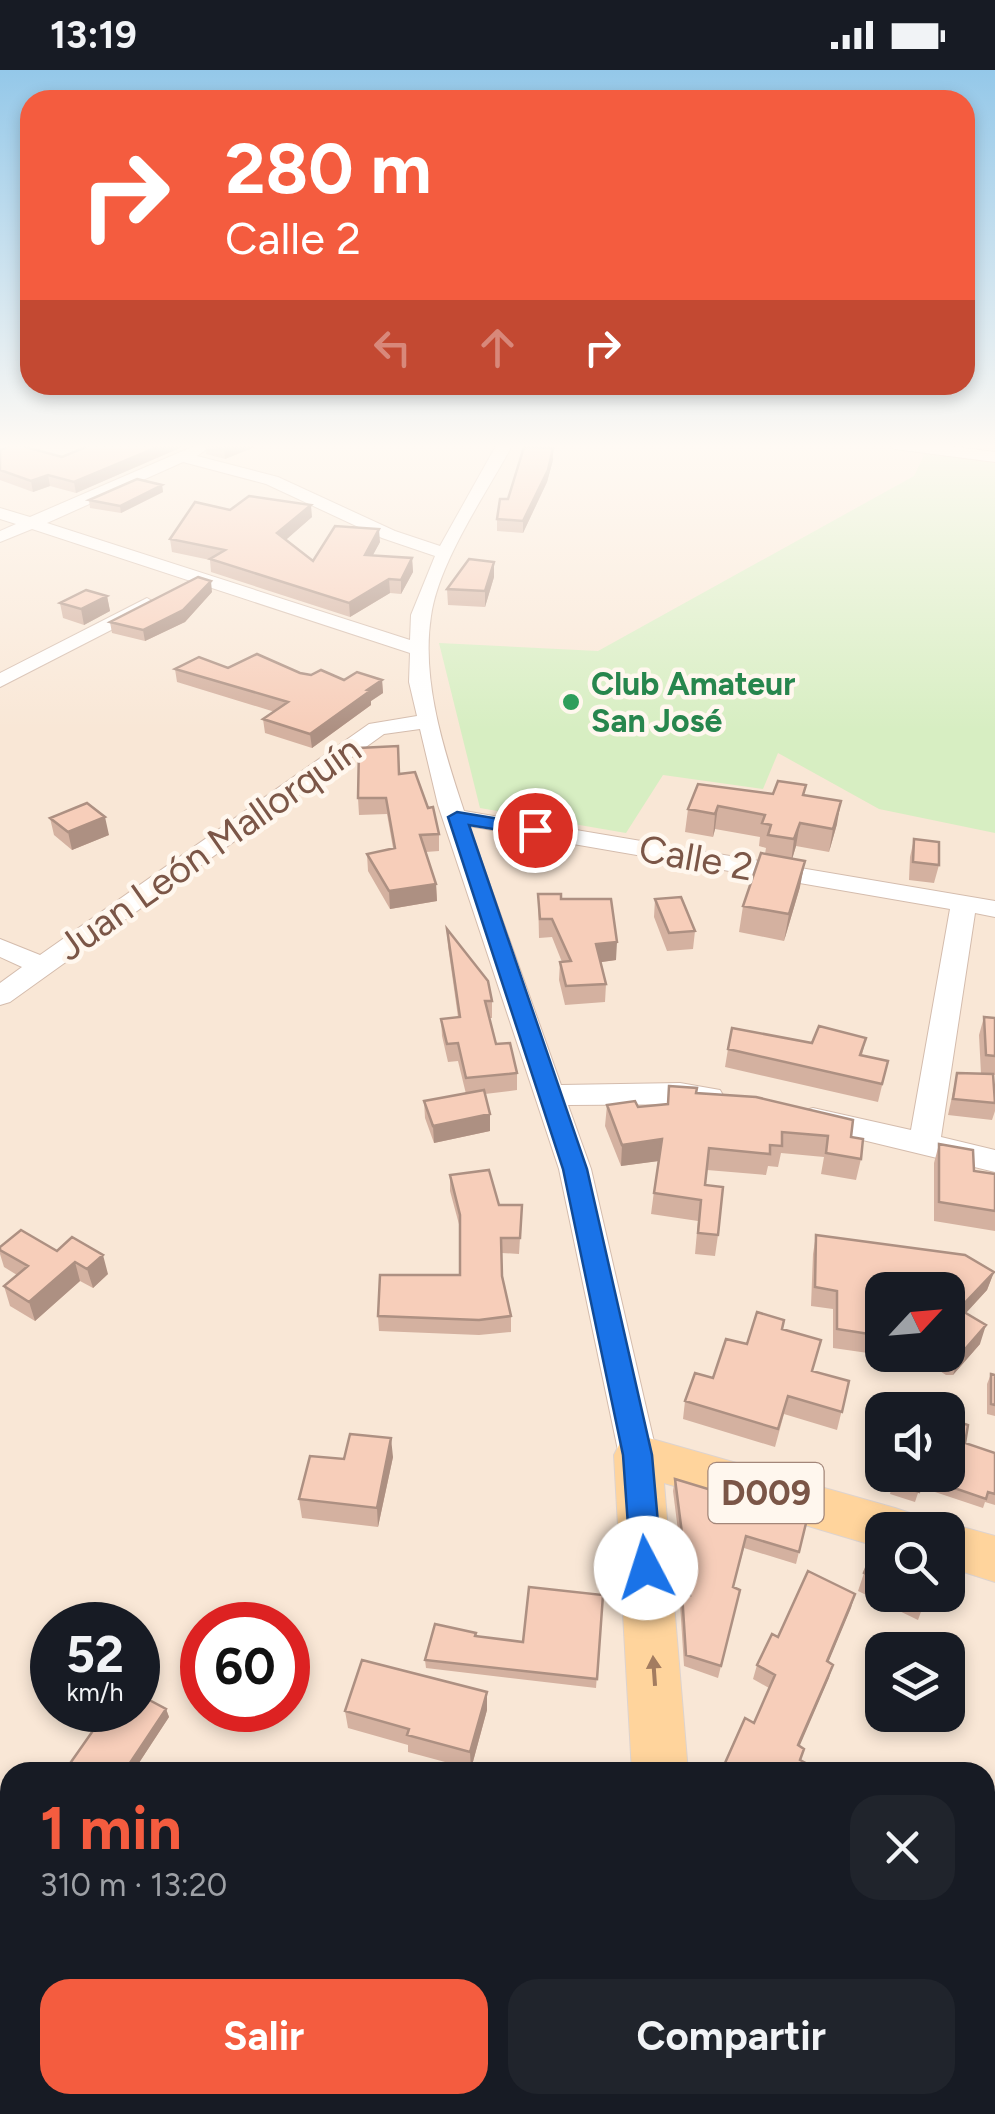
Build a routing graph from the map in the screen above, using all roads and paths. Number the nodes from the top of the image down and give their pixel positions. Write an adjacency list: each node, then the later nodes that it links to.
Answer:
1 (83, 539): 5 (street)
2 (393, 539): 4 (street)
3 (452, 539): 4 (street)
4 (444, 553): 6 (street)
5 (198, 576): 6 (street); 7 (street)
6 (418, 649): 8 (street)
7 (0, 681)
8 (426, 721): 9 (street); 13 (street, Juan León Mallorquín)
9 (453, 811): 10 (street, Calle 2); 15 (street)
10 (964, 904): 11 (street, Calle 2); 18 (street)
11 (995, 909)
12 (0, 946): 13 (street)
13 (42, 966): 14 (street, Juan León Mallorquín)
14 (0, 996)
15 (552, 1095): 16 (street); 20 (street)
16 (735, 1101)
17 (791, 1113): 18 (street)
18 (924, 1144): 19 (street)
19 (995, 1161)
20 (638, 1455): 21 (main road, D009); 24 (main road, one-way to 20)
21 (865, 1521)
22 (965, 1550): 23 (main road)
23 (995, 1559)
24 (659, 1762)

